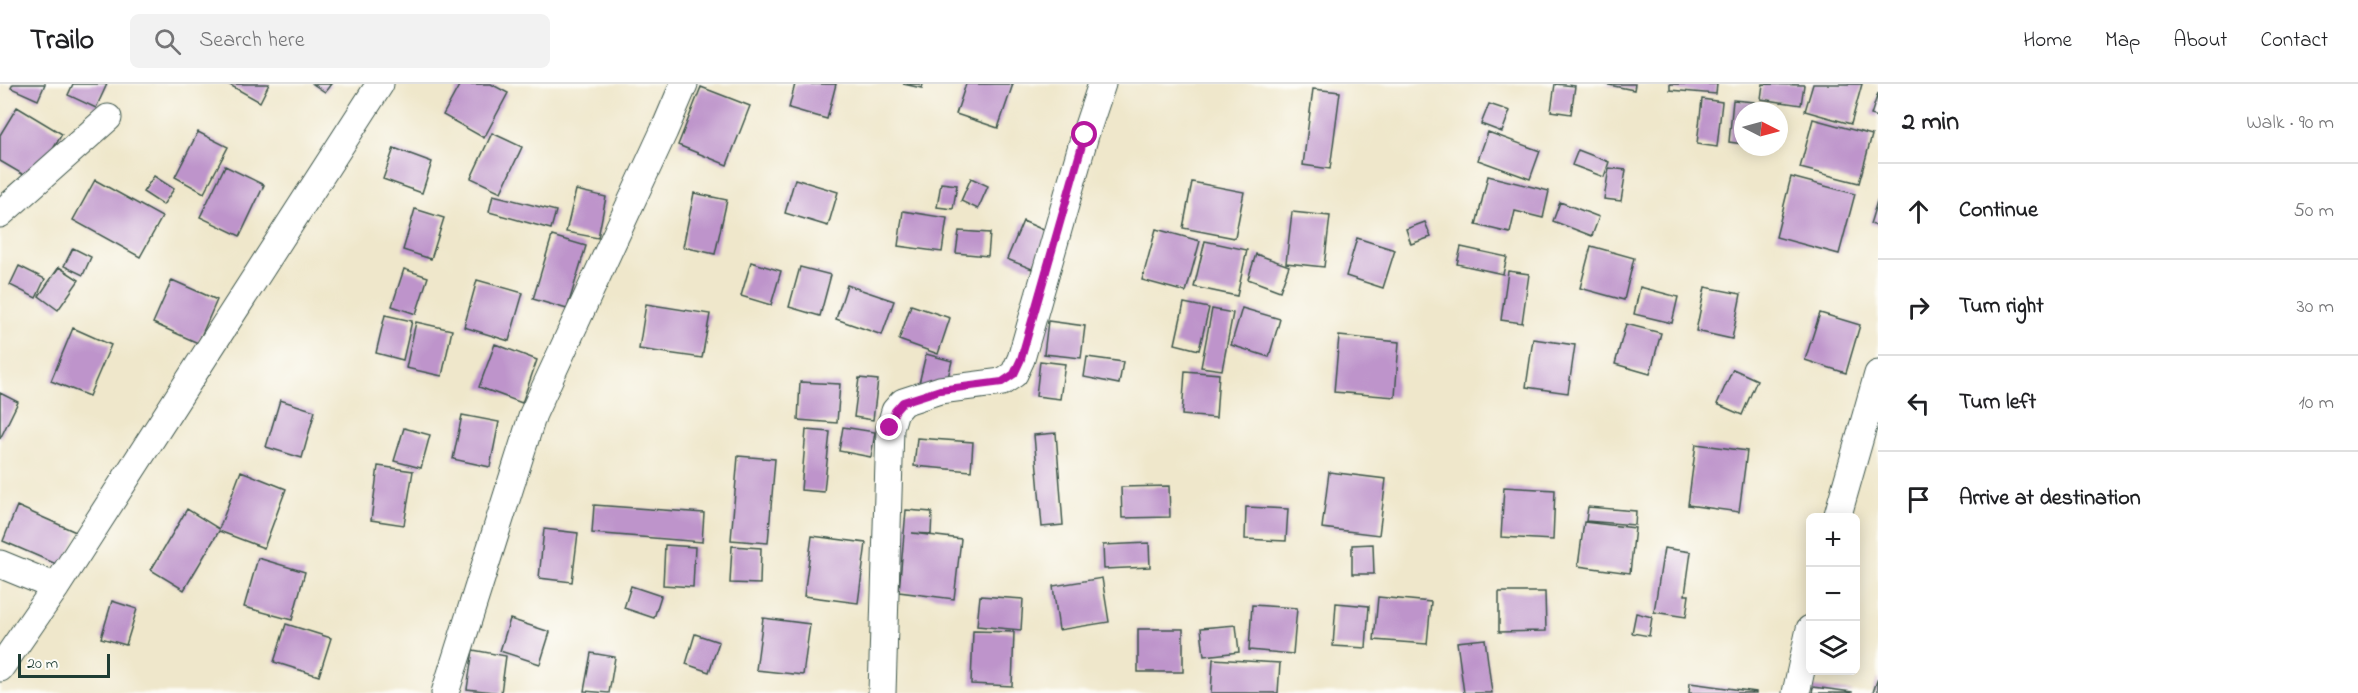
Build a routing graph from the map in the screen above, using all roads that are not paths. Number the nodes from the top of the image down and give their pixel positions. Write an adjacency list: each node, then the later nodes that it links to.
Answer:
1 (381, 84): 9 (street)
2 (684, 84): 12 (street)
3 (1102, 84): 13 (street)
4 (108, 118): 5 (street)
5 (0, 214)
6 (1878, 374): 7 (street)
7 (1838, 513)
8 (0, 564): 9 (street)
9 (56, 587): 11 (street)
10 (1806, 647): 14 (street)
11 (0, 668)
12 (445, 693)
13 (882, 693)
14 (1796, 693)

